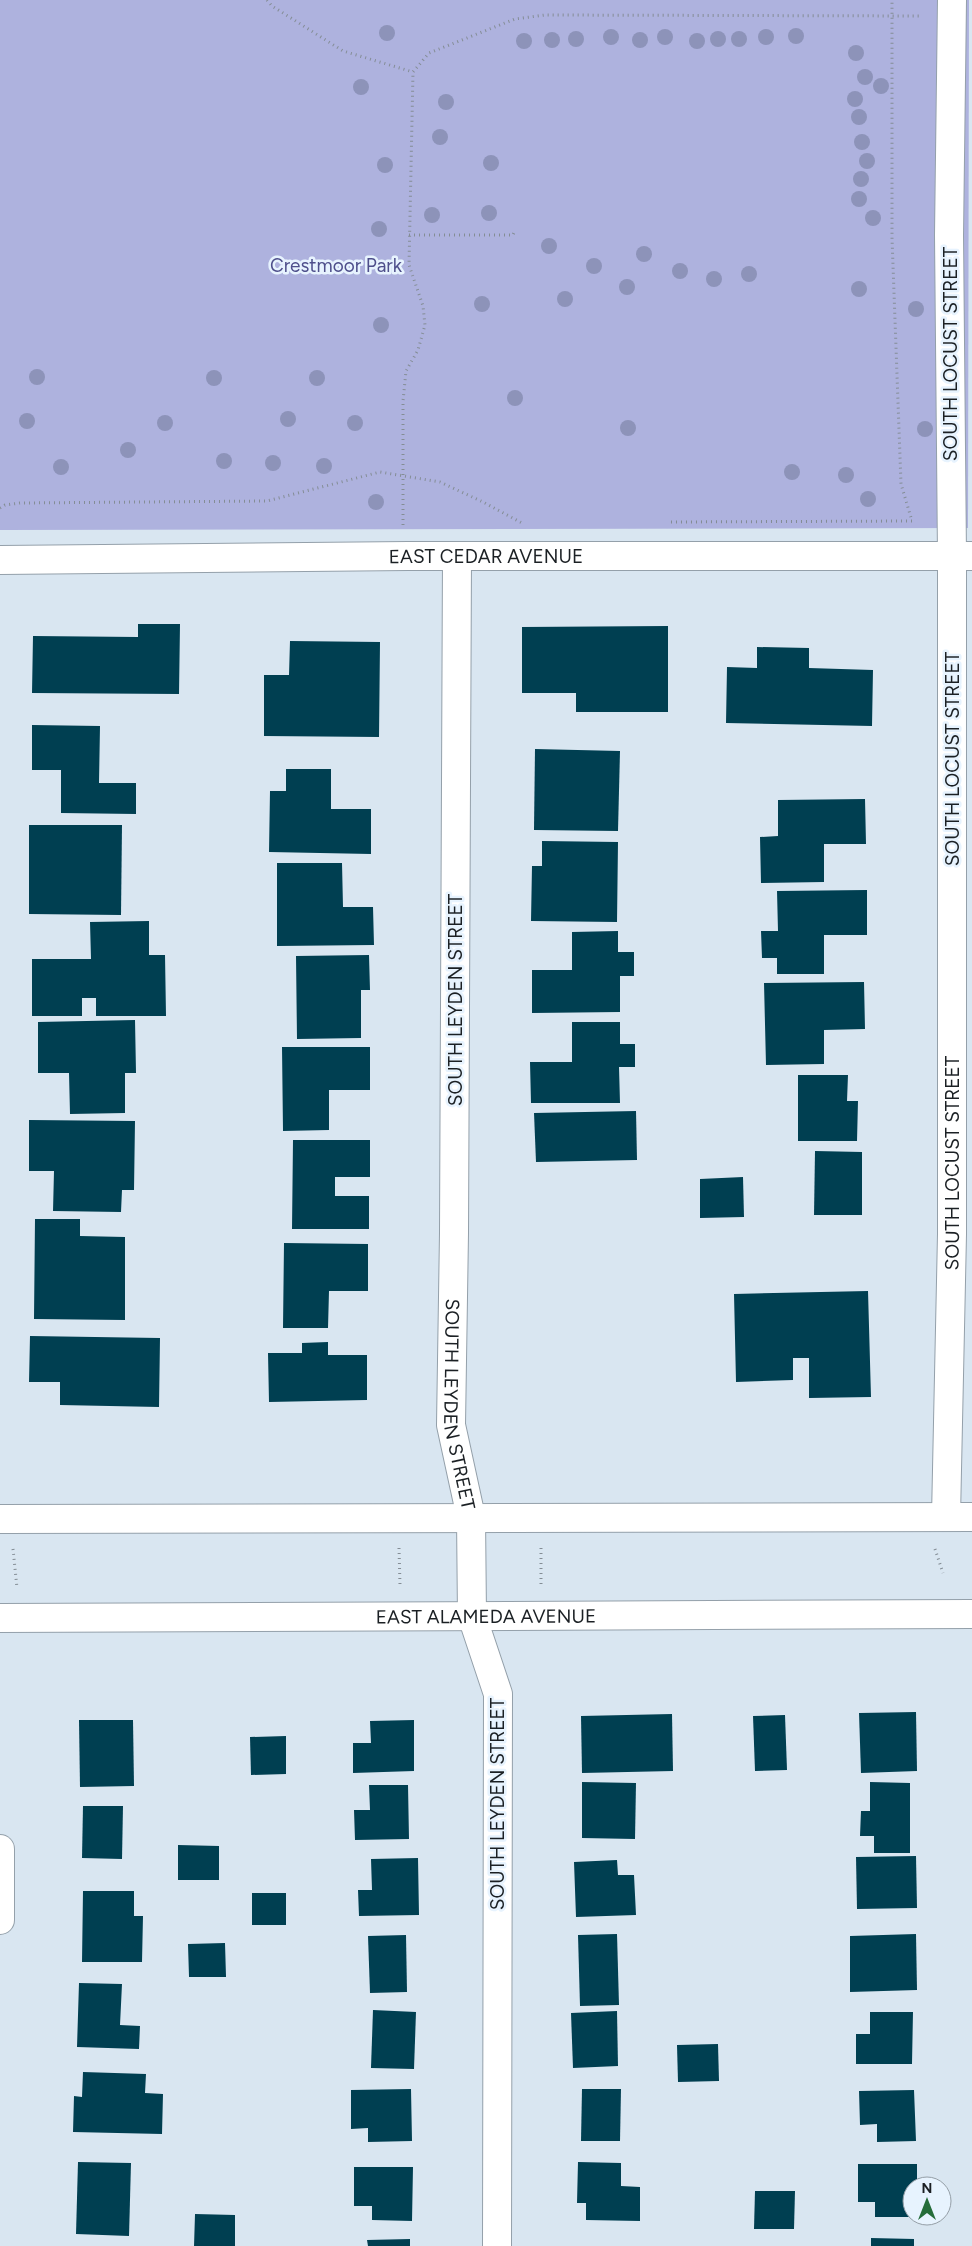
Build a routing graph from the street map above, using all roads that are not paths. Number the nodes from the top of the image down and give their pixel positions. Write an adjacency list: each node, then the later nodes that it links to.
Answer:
1 (952, 8): 2 (street, SOUTH LOCUST STREET)
2 (962, 556): 3 (street, EAST CEDAR AVENUE); 6 (street, SOUTH LOCUST STREET)
3 (457, 557): 4 (street, EAST CEDAR AVENUE); 5 (street, SOUTH LEYDEN STREET)
4 (0, 560)
5 (471, 1517): 6 (street); 7 (street); 9 (street, SOUTH LEYDEN STREET)
6 (959, 1517)
7 (0, 1518)
8 (972, 1614): 9 (street, EAST ALAMEDA AVENUE)
9 (472, 1616): 10 (street, EAST ALAMEDA AVENUE); 13 (street, SOUTH LEYDEN STREET)
10 (0, 1618)
11 (0, 1849): 12 (street)
12 (0, 1920)
13 (497, 2246)

